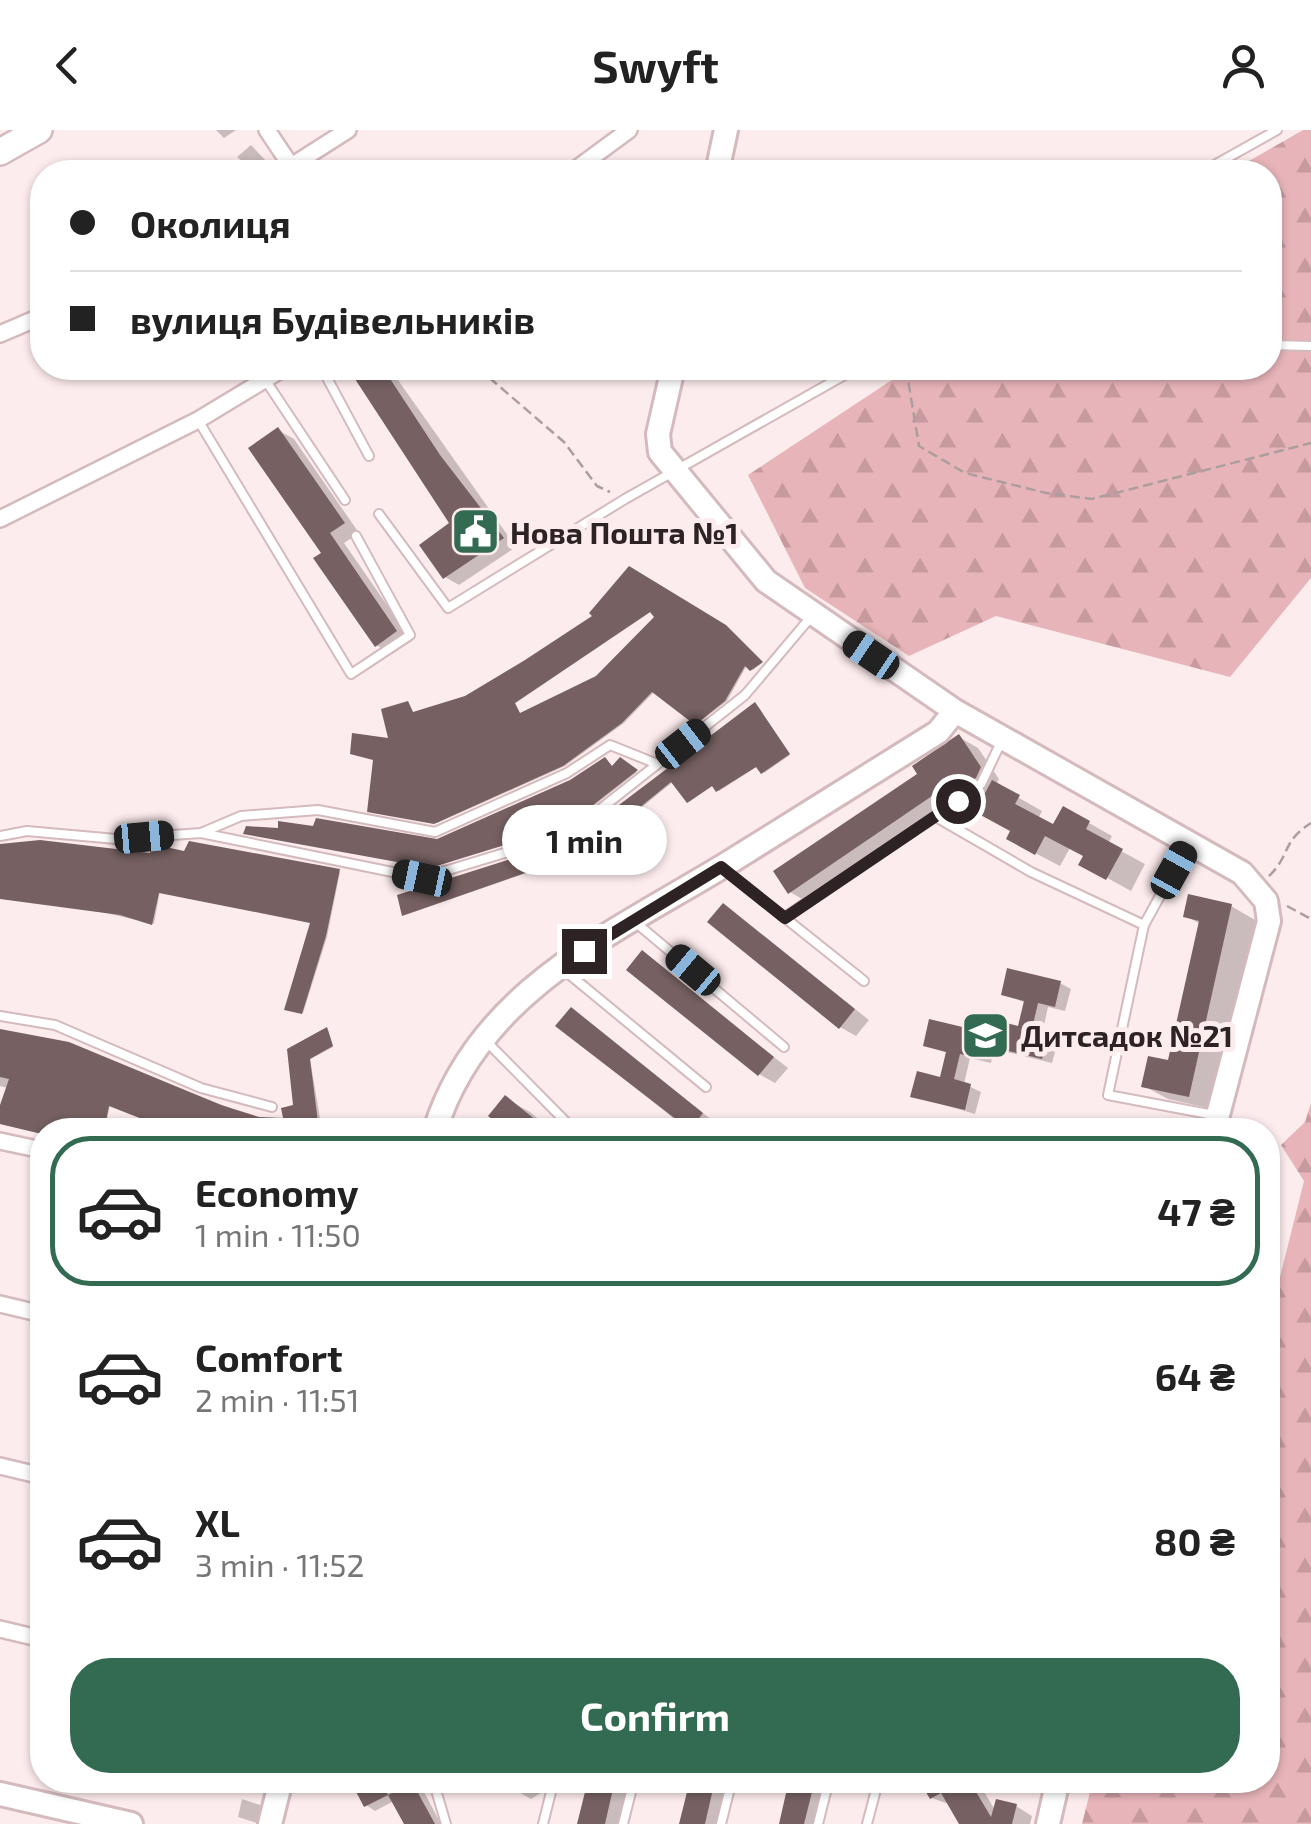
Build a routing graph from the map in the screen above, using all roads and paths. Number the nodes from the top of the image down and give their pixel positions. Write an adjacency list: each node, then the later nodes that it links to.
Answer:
1 (39, 130): 7 (main road)
2 (266, 130): 8 (street)
3 (348, 130): 9 (street)
4 (629, 130): 10 (street)
5 (726, 130): 11 (street)
6 (1277, 130): 12 (lane)
7 (0, 152)
8 (283, 160)
9 (305, 160)
10 (588, 160)
11 (720, 160)
12 (1223, 160)
13 (30, 321): 14 (street)
14 (0, 334)
15 (1282, 345): 16 (lane)
16 (1311, 346)
17 (261, 380): 24 (street)
18 (265, 380): 29 (lane)
19 (328, 380): 26 (lane)
20 (492, 380): 28 (path)
21 (670, 380): 27 (street)
22 (836, 380): 27 (lane)
23 (908, 380): 25 (path)
24 (198, 420): 31 (street); 32 (lane)
25 (1311, 443)
26 (368, 456)
27 (674, 471): 28 (lane); 33 (street)
28 (626, 499): 30 (lane)
29 (345, 500)
30 (380, 514)
31 (0, 519)
32 (356, 536)
33 (813, 615): 34 (street); 36 (lane)
34 (955, 711): 35 (street); 42 (street)
35 (1003, 737): 37 (lane); 41 (street)
36 (654, 762): 39 (lane); 39 (lane)
37 (936, 817): 44 (lane); 47 (lane)
38 (1311, 823): 43 (path)
39 (202, 833): 40 (lane)
40 (0, 836)
41 (1190, 842): 43 (street); 47 (lane)
42 (721, 867): 44 (lane); 45 (street)
43 (1262, 894): 46 (path); 58 (street)
44 (785, 918): 49 (lane)
45 (632, 919): 48 (street); 52 (lane)
46 (1311, 919)
47 (1144, 925): 57 (lane)
48 (560, 967): 51 (street); 53 (lane)
49 (864, 981)
50 (0, 1016): 54 (lane)
51 (482, 1037): 55 (street); 56 (lane)
52 (784, 1047)
53 (706, 1086)
54 (272, 1107)
55 (443, 1118)
56 (562, 1118)
57 (1197, 1118)
58 (1217, 1118)
59 (0, 1142): 60 (street)
60 (30, 1148)
61 (0, 1304): 62 (street)
62 (30, 1311)
63 (0, 1466): 64 (street)
64 (30, 1473)
65 (0, 1629): 66 (street)
66 (30, 1636)
67 (278, 1793): 77 (street)
68 (438, 1793): 78 (lane)
69 (551, 1793): 79 (lane)
70 (631, 1793): 80 (lane)
71 (729, 1793): 81 (lane)
72 (826, 1793): 82 (lane)
73 (875, 1793): 83 (lane)
74 (1055, 1793): 84 (street)
75 (0, 1794): 76 (street)
76 (131, 1824)
77 (270, 1824)
78 (446, 1824)
79 (544, 1824)
80 (623, 1824)
81 (721, 1824)
82 (818, 1824)
83 (866, 1824)
84 (1048, 1824)

